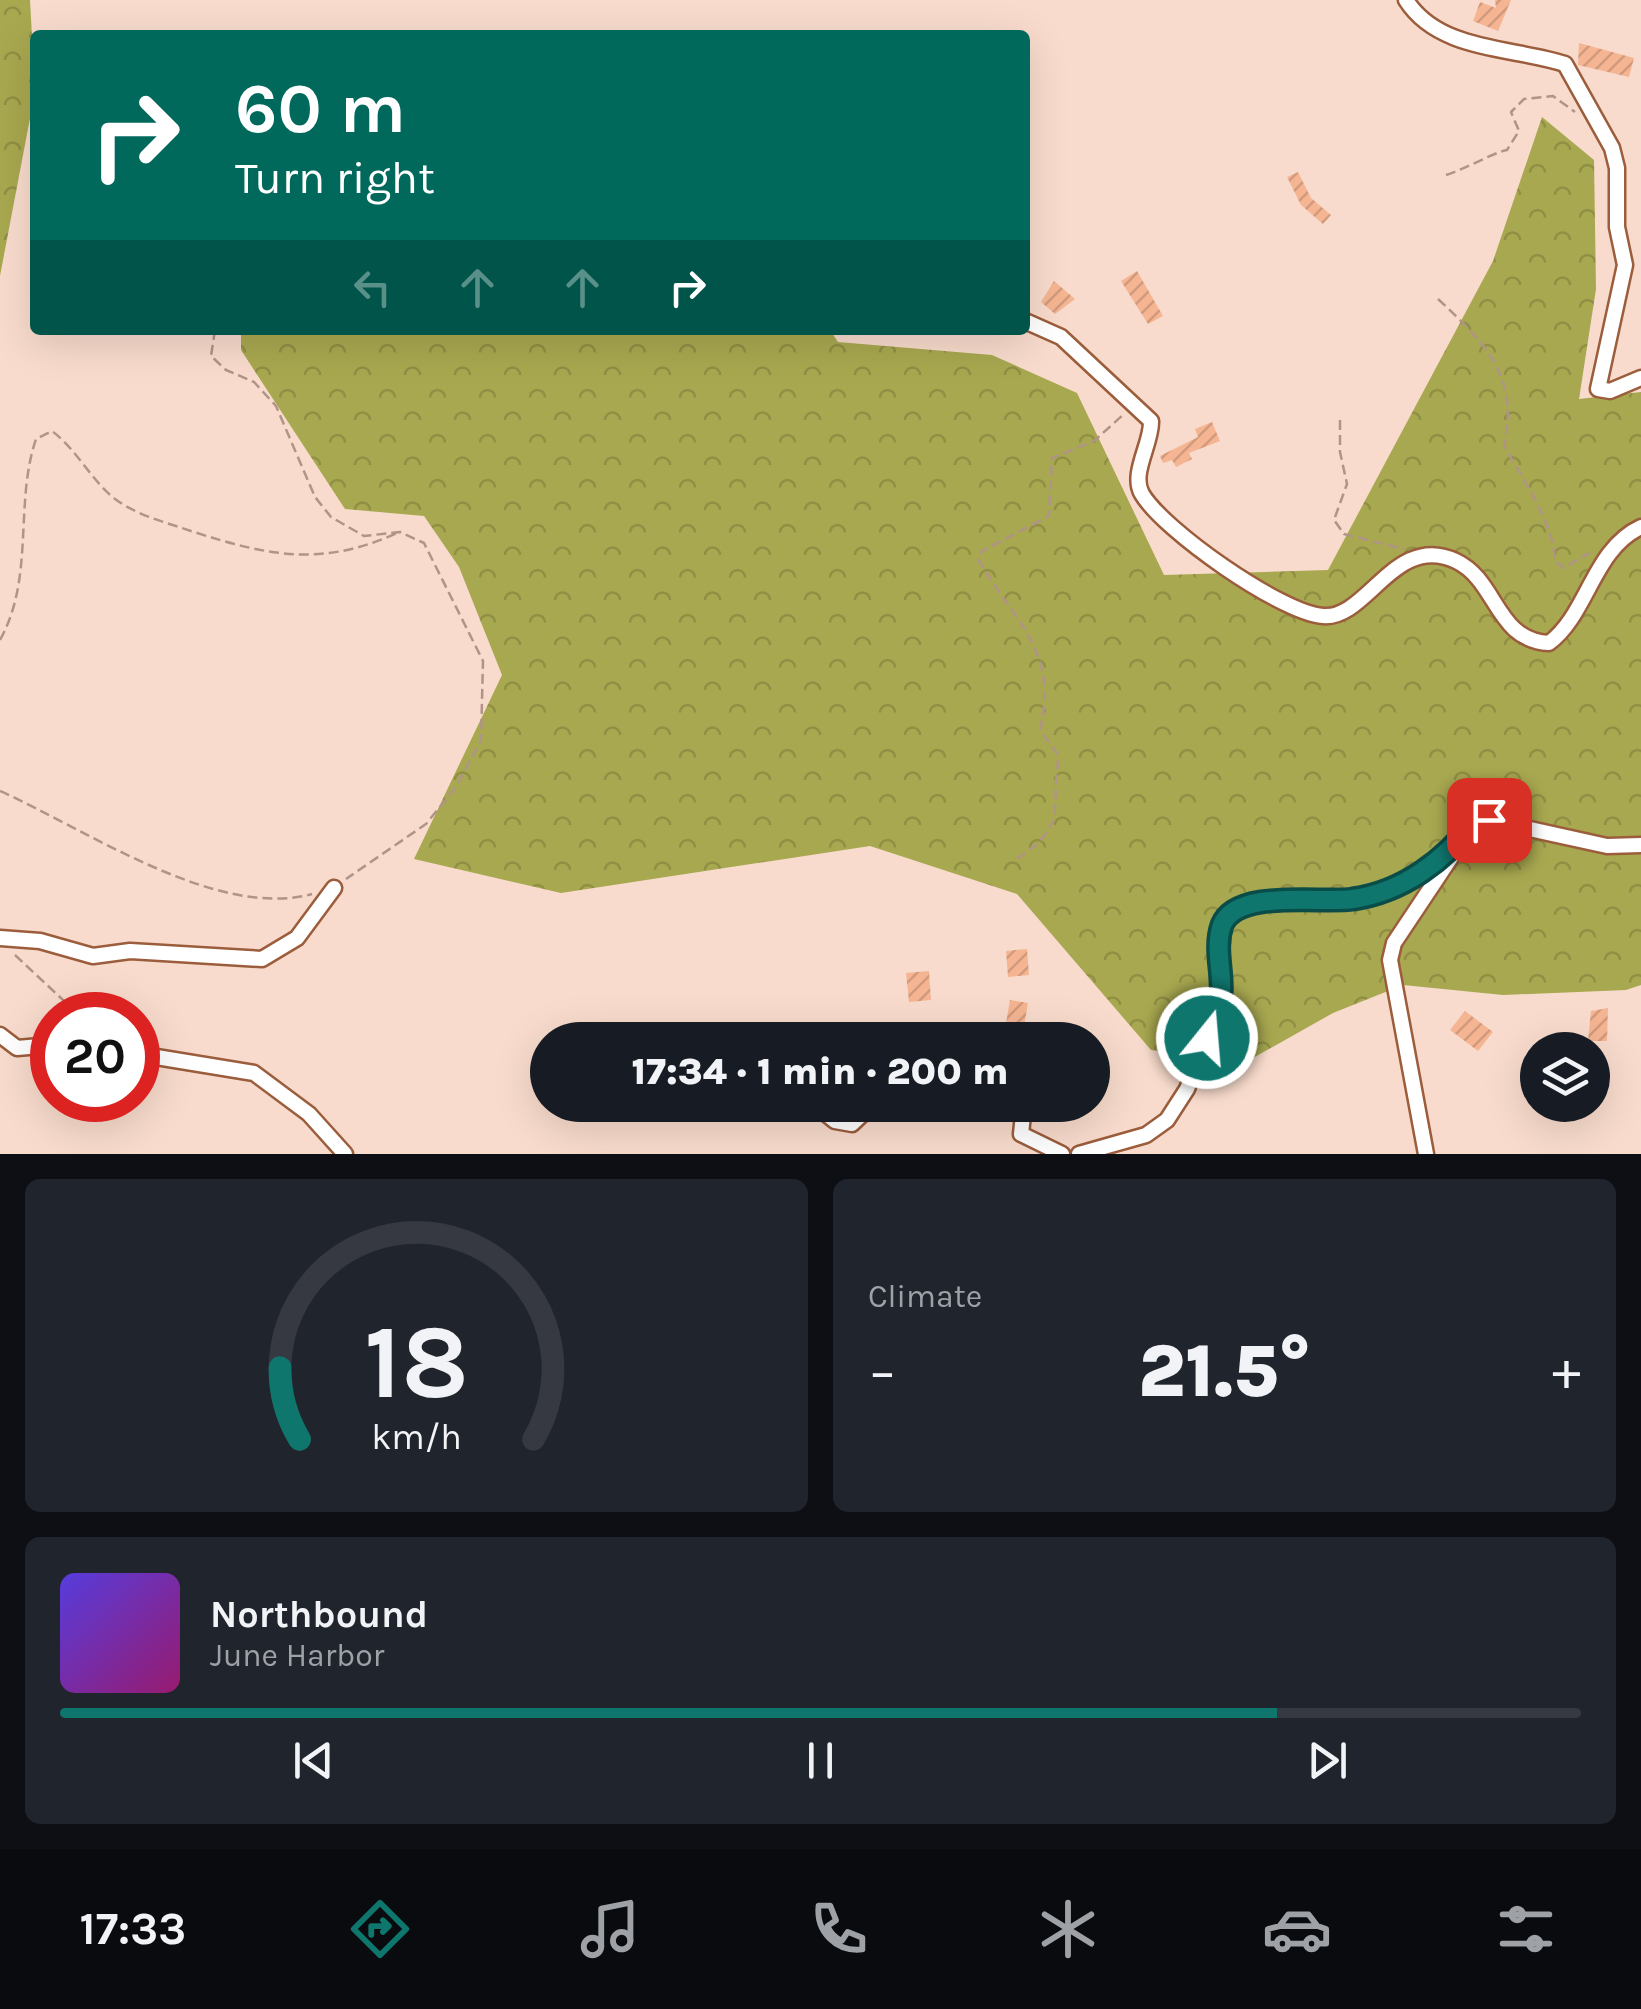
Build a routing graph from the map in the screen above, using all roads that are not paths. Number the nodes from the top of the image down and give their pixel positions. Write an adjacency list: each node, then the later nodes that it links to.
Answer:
1 (1406, 0): 3 (street)
2 (1030, 322): 4 (street)
3 (1641, 378)
4 (1641, 527)
5 (1641, 845): 6 (street)
6 (1448, 855): 15 (street); 16 (street)
7 (334, 888): 8 (street)
8 (0, 938)
9 (0, 1034): 10 (street)
10 (30, 1047)
11 (160, 1057): 13 (street)
12 (1022, 1122): 14 (street)
13 (345, 1154)
14 (1062, 1154)
15 (1079, 1154)
16 (1426, 1154)

